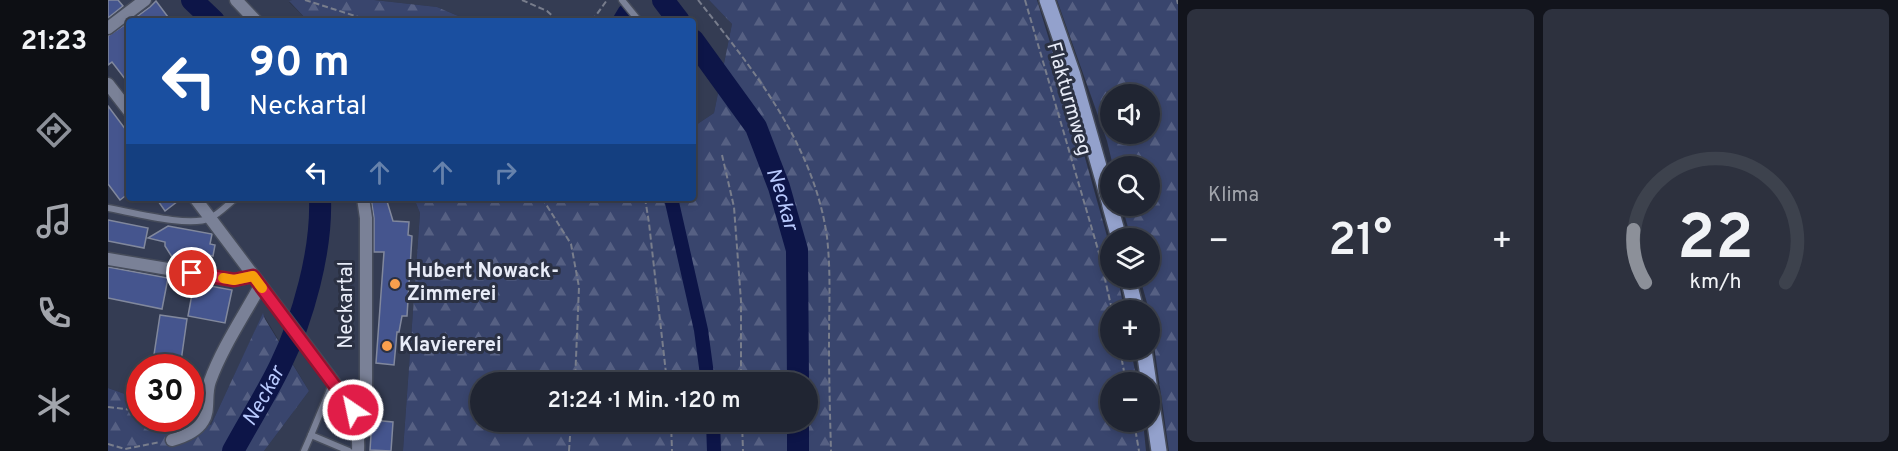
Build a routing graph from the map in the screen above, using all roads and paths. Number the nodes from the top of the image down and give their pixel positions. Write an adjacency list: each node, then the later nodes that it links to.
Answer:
1 (236, 0): 10 (street)
2 (305, 0): 11 (path)
3 (522, 0): 12 (path)
4 (606, 0): 13 (path)
5 (622, 0): 14 (lane)
6 (698, 0): 51 (path)
7 (1025, 0): 29 (path, Flakturmweg)
8 (1047, 0): 19 (main road)
9 (138, 2): 15 (street)
10 (253, 18)
11 (362, 18)
12 (555, 18)
13 (594, 18)
14 (637, 18)
15 (108, 28)
16 (108, 84): 17 (street)
17 (126, 107)
18 (722, 155): 33 (path)
19 (1100, 168)
20 (197, 201): 26 (street, Neckartal)
21 (232, 201): 26 (lane)
22 (363, 201): 37 (street, Neckartal)
23 (544, 201): 31 (path)
24 (645, 201): 32 (path)
25 (108, 208): 26 (lane)
26 (210, 218): 28 (street, Neckartal)
27 (108, 258): 28 (street)
28 (256, 281): 34 (street, Neckartal); 43 (street)
29 (1110, 300)
30 (1145, 360): 53 (main road)
31 (575, 372)
32 (666, 372)
33 (741, 372)
34 (333, 381): 37 (street, Neckartal); 42 (lane)
35 (108, 407): 36 (path)
36 (126, 409)
37 (353, 410): 47 (street, Neckartal)
38 (571, 432): 48 (path)
39 (671, 432): 49 (path)
40 (742, 432): 50 (path)
41 (1135, 432): 52 (path)
42 (311, 435): 45 (lane); 46 (lane)
43 (172, 440): 44 (path)
44 (108, 444)
45 (304, 451)
46 (349, 451)
47 (358, 451)
48 (568, 451)
49 (672, 451)
50 (743, 451)
51 (831, 451)
52 (1138, 451)
53 (1159, 451)

